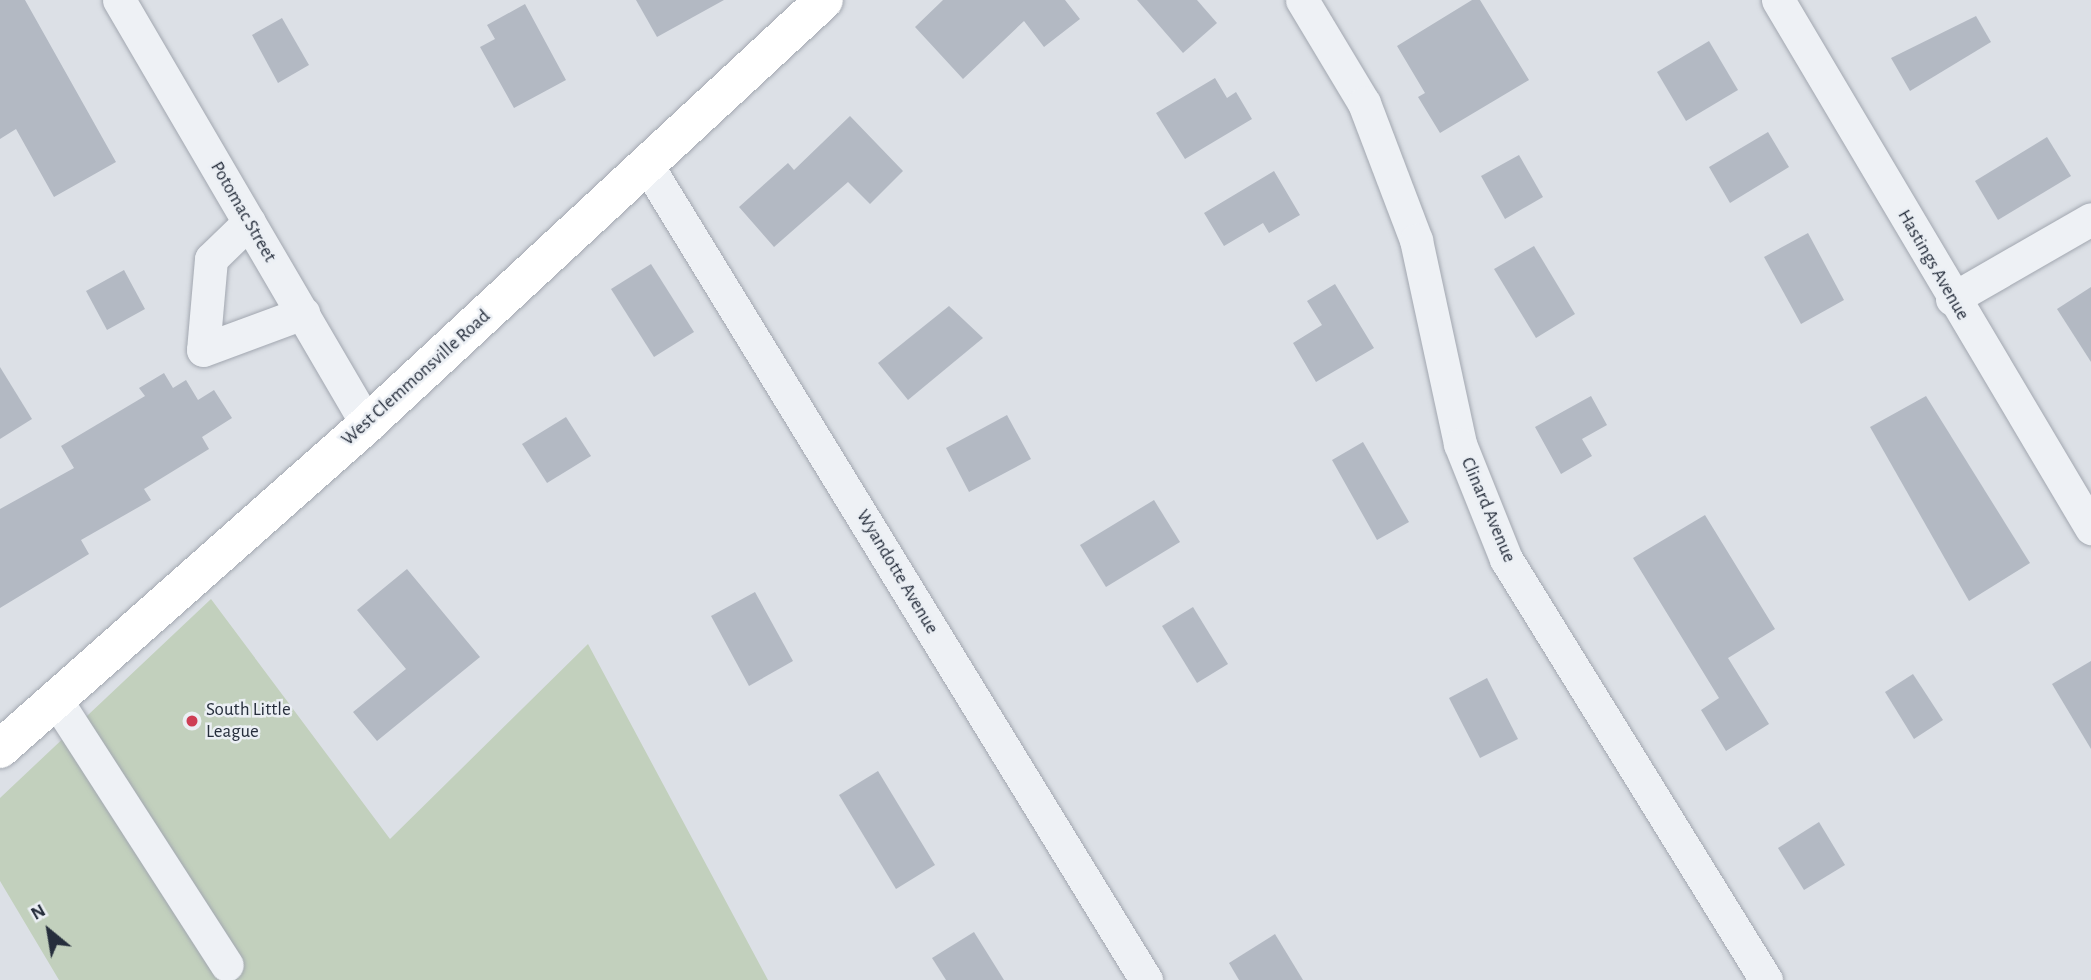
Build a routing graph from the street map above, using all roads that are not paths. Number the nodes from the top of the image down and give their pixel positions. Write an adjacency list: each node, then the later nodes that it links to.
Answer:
1 (119, 0): 7 (street, Potomac Street)
2 (824, 0): 5 (main road, West Clemmonsville Road)
3 (1302, 0): 16 (street, Clinard Avenue)
4 (1778, 0): 8 (street, Hastings Avenue)
5 (647, 165): 10 (main road, West Clemmonsville Road); 15 (street, Wyandotte Avenue)
6 (2091, 219): 8 (street)
7 (249, 222): 9 (street, Potomac Street); 9 (street)
8 (1952, 299): 11 (street, Hastings Avenue)
9 (303, 313): 10 (street, Potomac Street)
10 (367, 424): 12 (main road, West Clemmonsville Road)
11 (2091, 528)
12 (56, 700): 13 (main road, West Clemmonsville Road); 14 (street)
13 (0, 749)
14 (227, 965)
15 (1146, 980)
16 (1766, 980)

